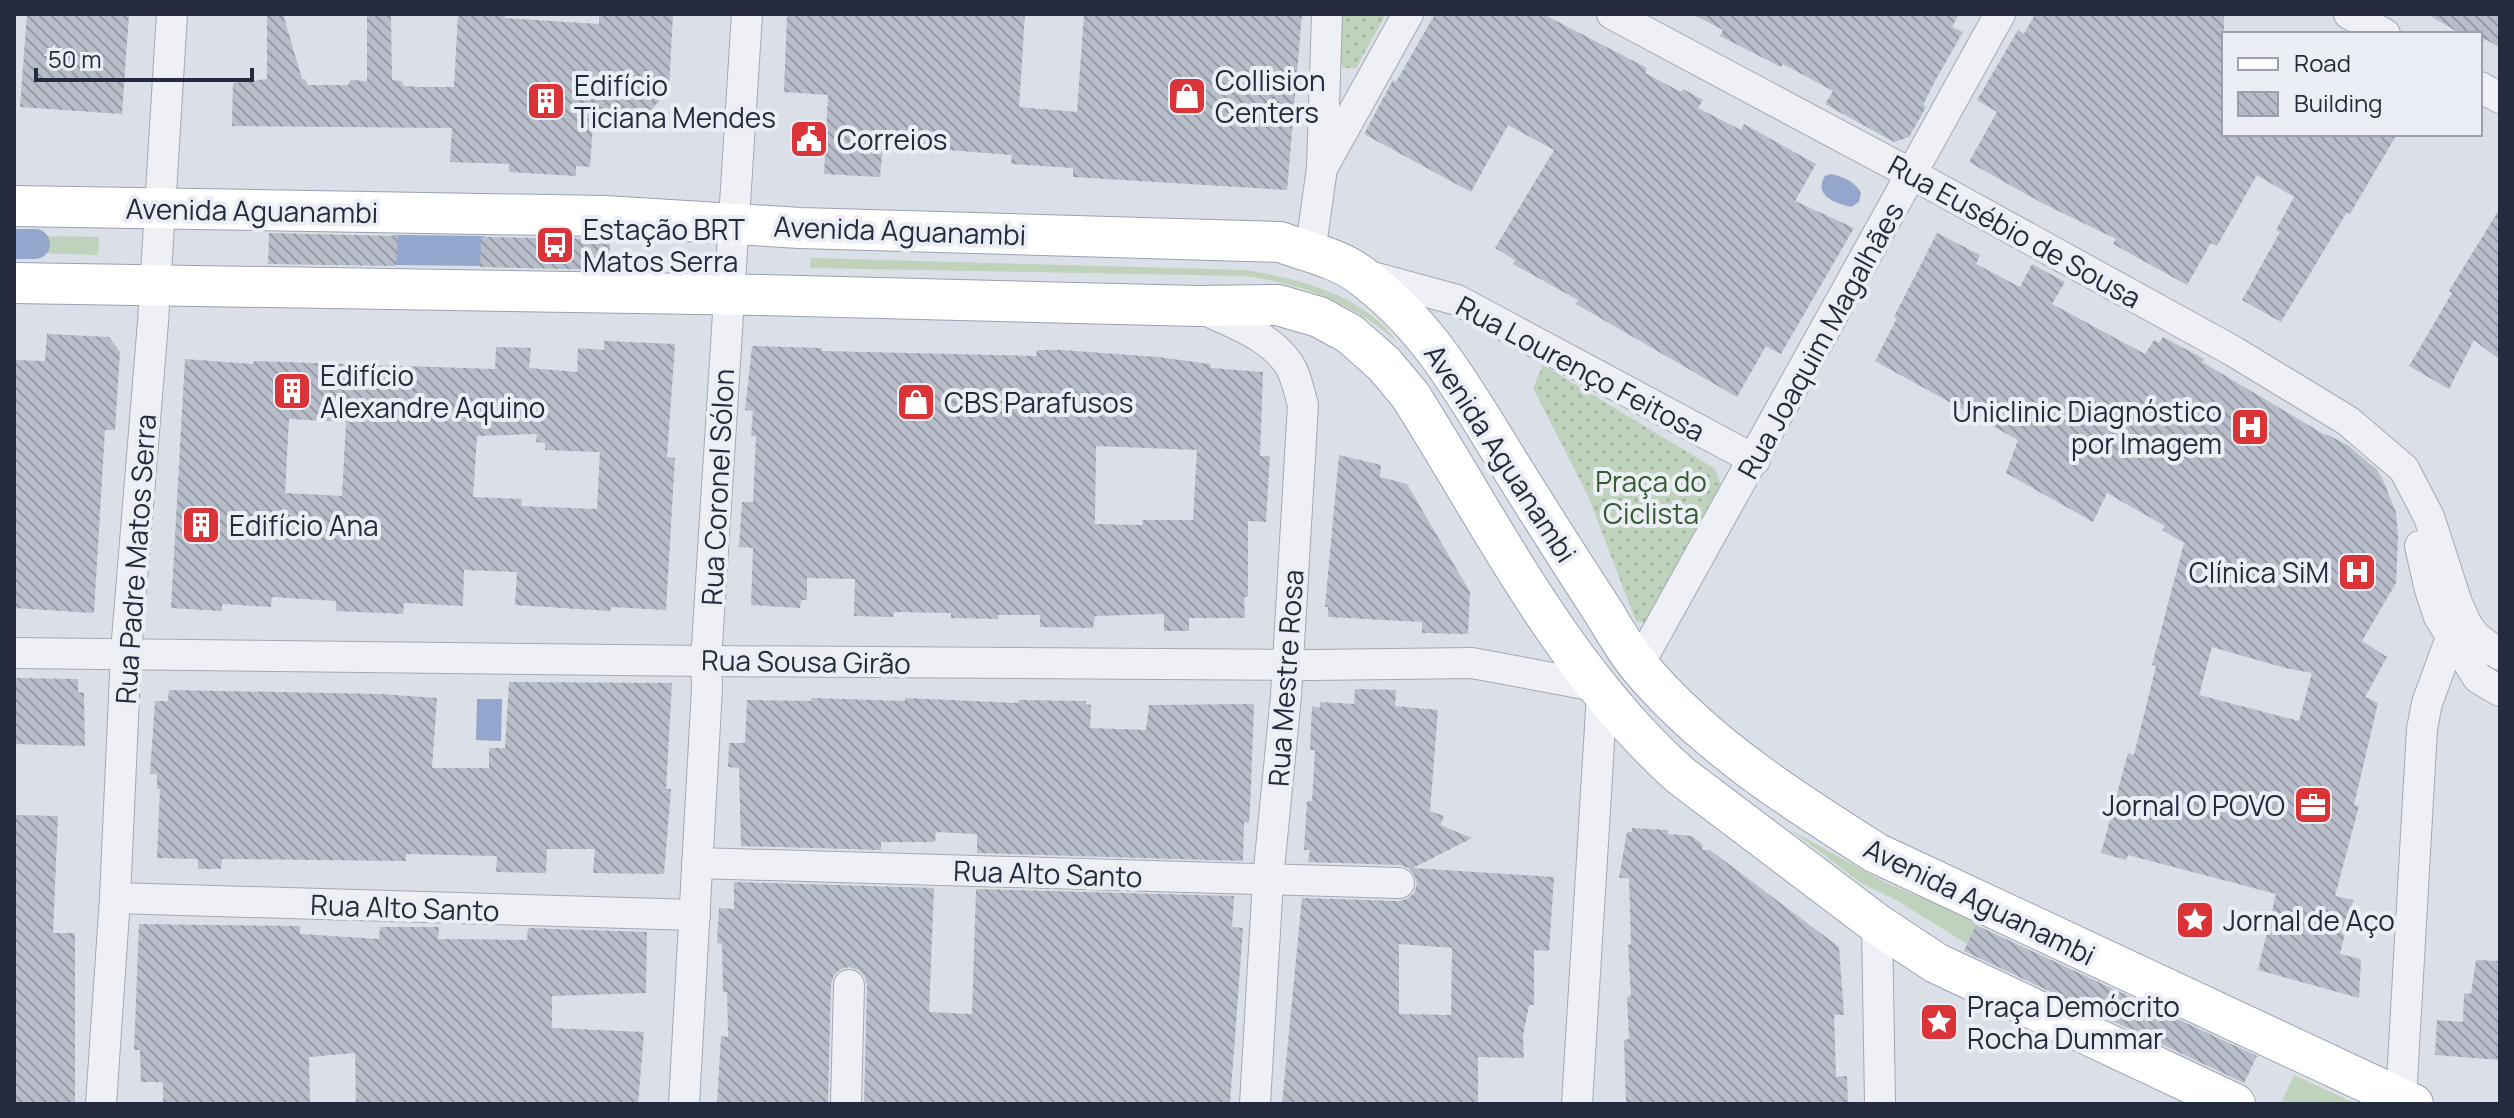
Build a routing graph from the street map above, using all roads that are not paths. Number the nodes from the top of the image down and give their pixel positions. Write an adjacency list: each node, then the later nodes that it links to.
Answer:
1 (172, 14): 14 (street, Rua Padre Matos Serra)
2 (747, 14): 15 (street, Rua Coronel Sólon)
3 (1327, 14): 11 (street)
4 (1408, 14): 11 (street)
5 (1612, 14): 12 (street, Rua Eusébio de Sousa)
6 (2349, 14): 8 (street)
7 (1991, 17): 12 (street, Rua Joaquim Magalhães)
8 (2381, 32)
9 (2482, 88): 10 (street)
10 (2500, 98)
11 (1322, 168): 16 (street)
12 (1911, 173): 22 (street, Rua Joaquim Magalhães); 23 (street, Rua Eusébio de Sousa)
13 (14, 206): 14 (main road, Avenida Aguanambi)
14 (160, 208): 15 (main road, Avenida Aguanambi); 19 (street, Rua Padre Matos Serra)
15 (733, 223): 16 (main road, Avenida Aguanambi); 20 (street, Rua Coronel Sólon)
16 (1310, 253): 17 (main road, Avenida Aguanambi)
17 (1357, 273): 22 (street, Rua Lourenço Feitosa); 30 (main road, Avenida Aguanambi)
18 (14, 283): 19 (main road, Avenida Aguanambi)
19 (155, 286): 20 (main road, Avenida Aguanambi); 25 (street, Rua Padre Matos Serra)
20 (729, 295): 21 (main road, Avenida Aguanambi); 28 (street, Rua Coronel Sólon)
21 (1197, 306): 29 (street, Rua Mestre Rosa); 31 (main road, Avenida Aguanambi)
22 (1755, 460): 30 (street, Rua Joaquim Magalhães)
23 (2404, 469): 24 (street); 27 (street, Rua Eusébio de Sousa)
24 (2452, 635): 32 (street); 40 (street)
25 (126, 652): 26 (street, Rua Sousa Girão); 28 (street, Rua Sousa Girão); 36 (street, Rua Padre Matos Serra)
26 (14, 653)
27 (2500, 655)
28 (706, 661): 29 (street, Rua Sousa Girão); 33 (street, Rua Coronel Sólon)
29 (1287, 664): 31 (street, Rua Sousa Girão); 34 (street, Rua Mestre Rosa)
30 (1638, 666): 40 (main road, Avenida Aguanambi)
31 (1599, 690): 38 (main road, Avenida Aguanambi); 45 (street)
32 (2500, 691)
33 (697, 863): 34 (street, Rua Alto Santo); 37 (street, Rua Coronel Sólon)
34 (1268, 879): 35 (street, Rua Alto Santo); 44 (street, Rua Mestre Rosa)
35 (1399, 883)
36 (115, 898): 37 (street, Rua Alto Santo); 41 (street, Rua Padre Matos Serra)
37 (695, 915): 42 (street, Rua Coronel Sólon)
38 (1877, 924): 46 (street); 47 (main road, Avenida Aguanambi)
39 (849, 985): 43 (street)
40 (2407, 1101)
41 (101, 1104)
42 (684, 1104)
43 (846, 1104)
44 (1255, 1104)
45 (1577, 1104)
46 (1880, 1104)
47 (2235, 1104)

